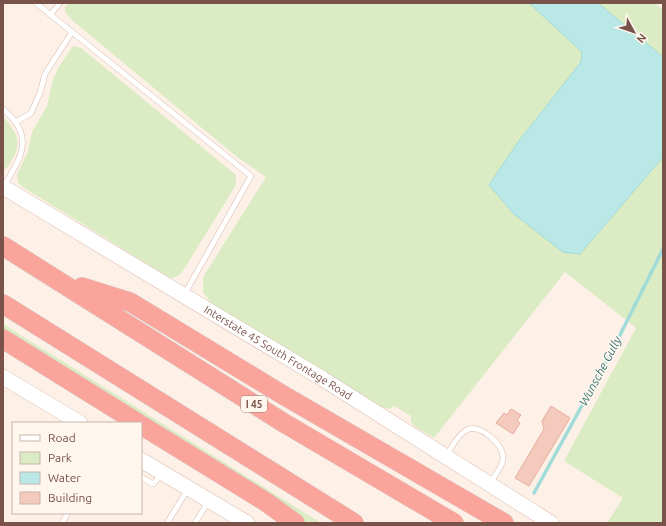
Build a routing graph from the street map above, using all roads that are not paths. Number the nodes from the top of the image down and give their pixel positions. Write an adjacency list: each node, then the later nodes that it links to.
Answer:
1 (36, 3): 3 (lane)
2 (60, 3): 3 (lane)
3 (50, 15): 4 (lane)
4 (72, 32): 6 (lane); 10 (lane)
5 (3, 109): 6 (lane)
6 (16, 122): 7 (lane)
7 (3, 187): 10 (main road, Interstate 45 South Frontage Road)
8 (3, 246): 9 (highway, I 45)
9 (58, 279): 31 (highway, I 45); 32 (highway)
10 (184, 296): 17 (main road, Interstate 45 South Frontage Road)
11 (3, 304): 30 (highway)
12 (3, 340): 15 (highway)
13 (3, 377): 14 (main road)
14 (78, 422)
15 (136, 422)
16 (142, 426): 29 (highway)
17 (445, 457): 21 (main road, Interstate 45 South Frontage Road); 21 (lane)
18 (142, 461): 19 (main road)
19 (163, 473): 20 (lane); 22 (main road)
20 (142, 478)
21 (489, 484): 33 (main road, Interstate 45 South Frontage Road)
22 (189, 488): 23 (main road); 26 (lane)
23 (209, 500): 27 (lane); 28 (main road)
24 (67, 514): 25 (lane)
25 (62, 523)
26 (167, 523)
27 (195, 523)
28 (247, 523)
29 (295, 523)
30 (354, 523)
31 (454, 523)
32 (504, 523)
33 (551, 523)

